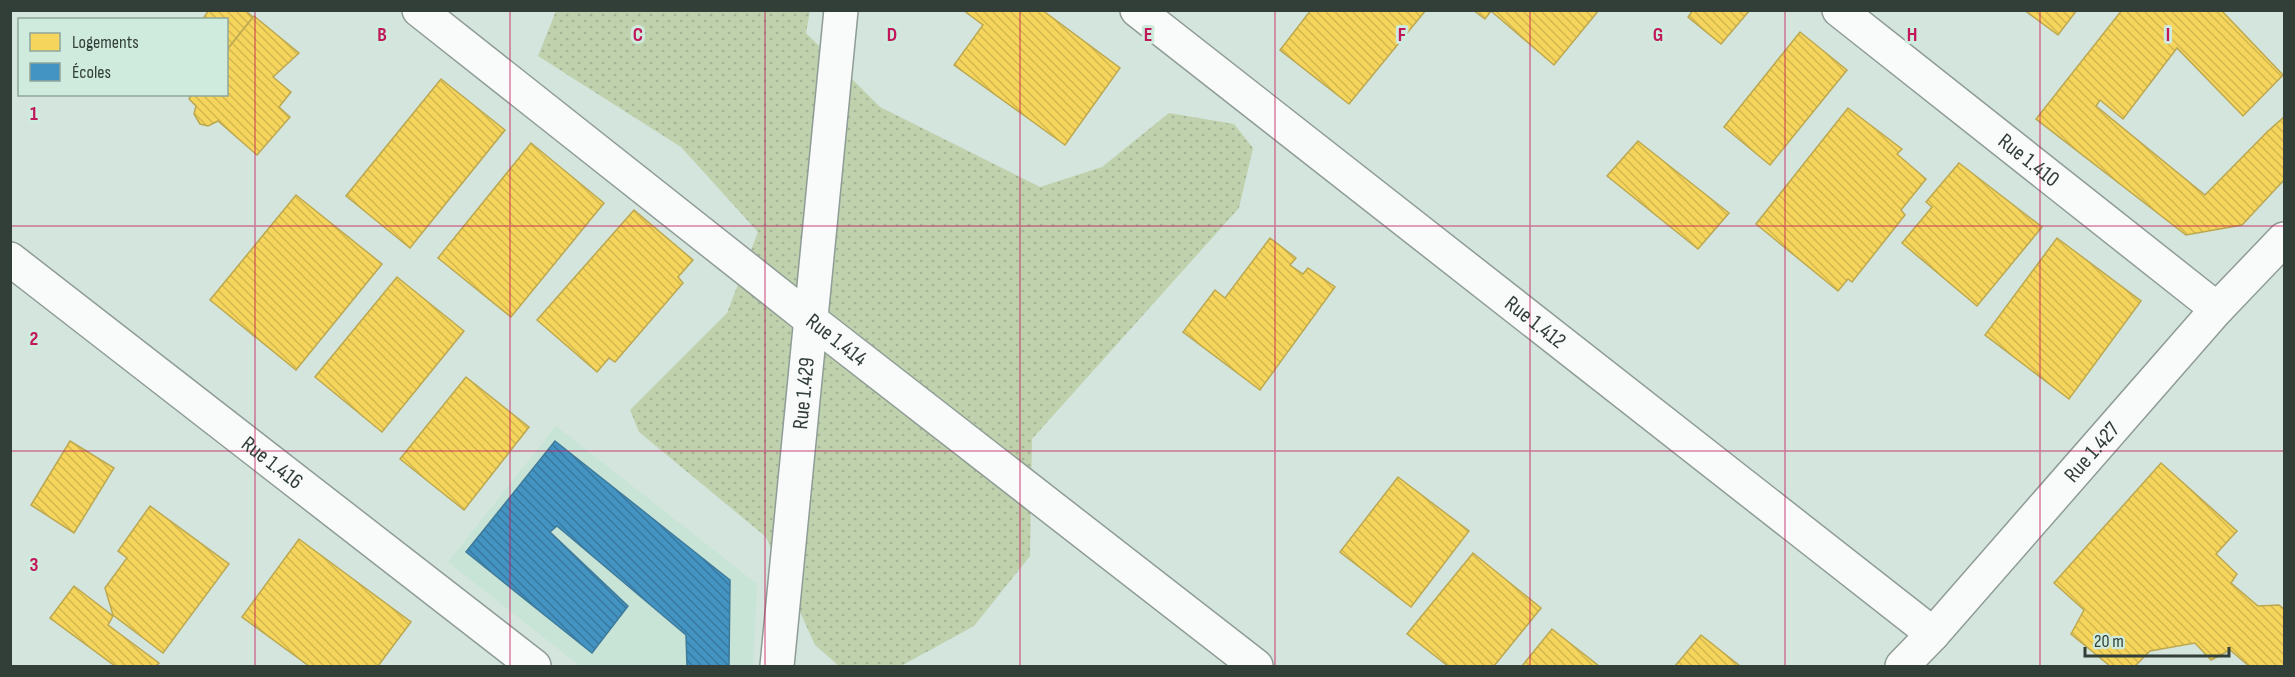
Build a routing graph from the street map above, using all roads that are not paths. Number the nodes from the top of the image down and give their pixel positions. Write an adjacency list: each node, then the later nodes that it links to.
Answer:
1 (419, 10): 8 (street, Rue 1.414)
2 (841, 10): 8 (street, Rue 1.429)
3 (1137, 10): 9 (street, Rue 1.412)
4 (1839, 10): 7 (street, Rue 1.410)
5 (2284, 239): 7 (street, Rue 1.427)
6 (10, 259): 10 (street, Rue 1.416)
7 (2217, 309): 9 (street, Rue 1.427)
8 (811, 320): 11 (street, Rue 1.429); 12 (street, Rue 1.414)
9 (1933, 634): 13 (street, Rue 1.427)
10 (534, 666)
11 (777, 666)
12 (1256, 666)
13 (1902, 666)

